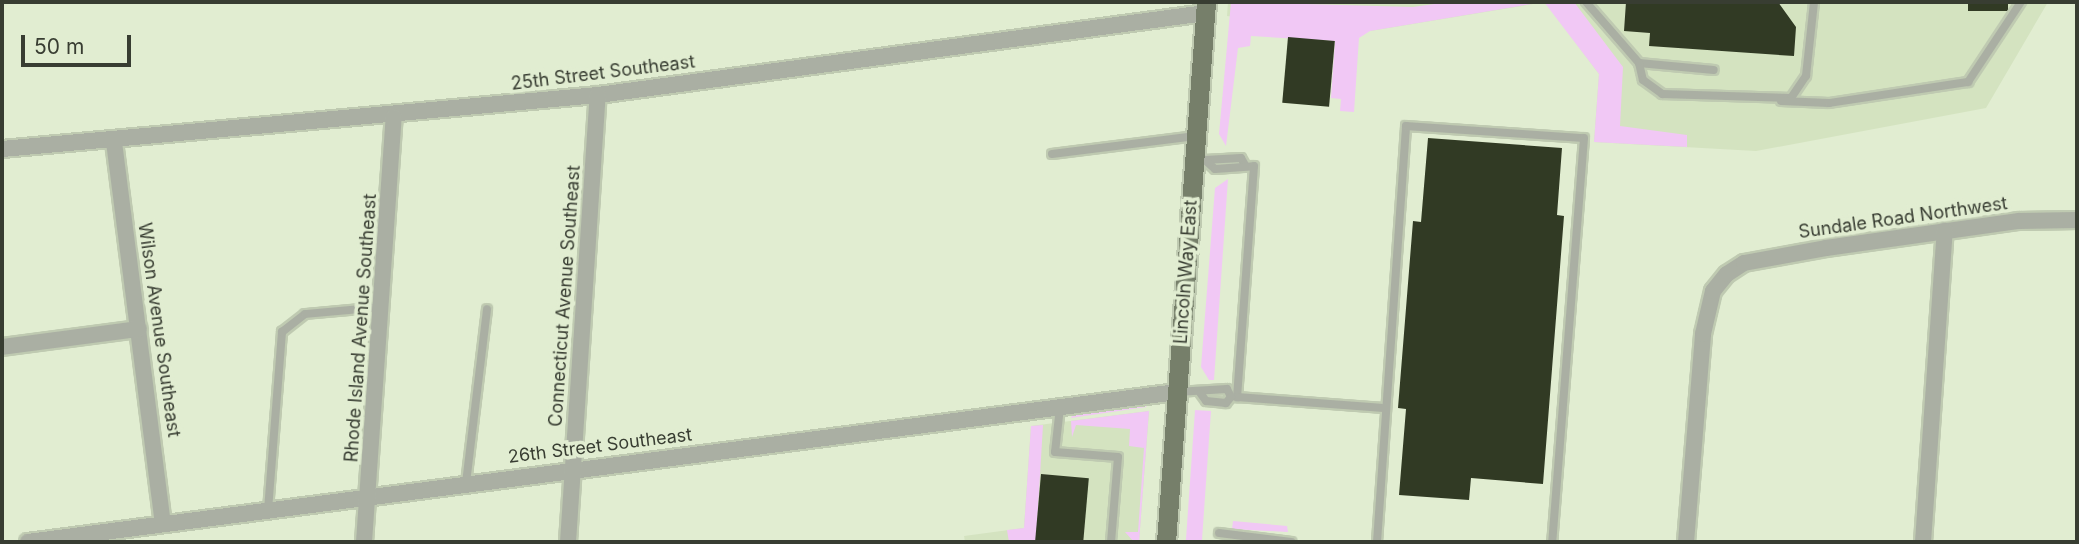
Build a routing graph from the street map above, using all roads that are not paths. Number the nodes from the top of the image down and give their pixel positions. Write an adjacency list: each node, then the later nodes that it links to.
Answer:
1 (1586, 2): 5 (lane)
2 (2021, 2): 8 (lane)
3 (1812, 4): 8 (lane)
4 (1206, 7): 7 (street, 25th Street Southeast); 10 (main road, Lincoln Way East)
5 (1639, 63): 6 (lane); 8 (lane)
6 (1714, 70)
7 (598, 95): 9 (street, 25th Street Southeast); 27 (street, Connecticut Avenue Southeast)
8 (1781, 101)
9 (394, 117): 11 (street, 25th Street Southeast); 18 (street, Rhode Island Avenue Southeast)
10 (1196, 136): 13 (lane); 14 (main road, Lincoln Way East)
11 (114, 142): 12 (street, 25th Street Southeast); 20 (street, Wilson Avenue Southeast)
12 (2, 149)
13 (1052, 153)
14 (1200, 159): 15 (lane); 15 (lane); 22 (main road, Lincoln Way East)
15 (1245, 165): 24 (lane)
16 (2077, 219): 17 (street, Sundale Road Northwest)
17 (1945, 231): 41 (street, Sundale Road Northwest); 42 (street)
18 (382, 307): 29 (street, Rhode Island Avenue Southeast); 30 (lane)
19 (487, 309): 28 (lane)
20 (139, 329): 21 (street); 31 (street, Wilson Avenue Southeast)
21 (2, 347)
22 (1176, 392): 23 (lane); 25 (street, 26th Street Southeast); 37 (main road, Lincoln Way East)
23 (1201, 394): 24 (lane); 24 (lane)
24 (1234, 397): 26 (lane)
25 (1060, 404): 27 (street, 26th Street Southeast); 36 (lane)
26 (1384, 408): 39 (lane); 40 (lane)
27 (573, 471): 28 (street, 26th Street Southeast); 35 (street, Connecticut Avenue Southeast)
28 (466, 483): 29 (street, 26th Street Southeast)
29 (368, 497): 30 (street, 26th Street Southeast); 34 (street, Rhode Island Avenue Southeast)
30 (268, 510): 31 (street, 26th Street Southeast)
31 (163, 523): 33 (street, 26th Street Southeast)
32 (1219, 533): 38 (lane)
33 (28, 542)
34 (364, 542)
35 (568, 542)
36 (1111, 542)
37 (1166, 542)
38 (1290, 542)
39 (1377, 542)
40 (1552, 542)
41 (1686, 542)
42 (1923, 542)

